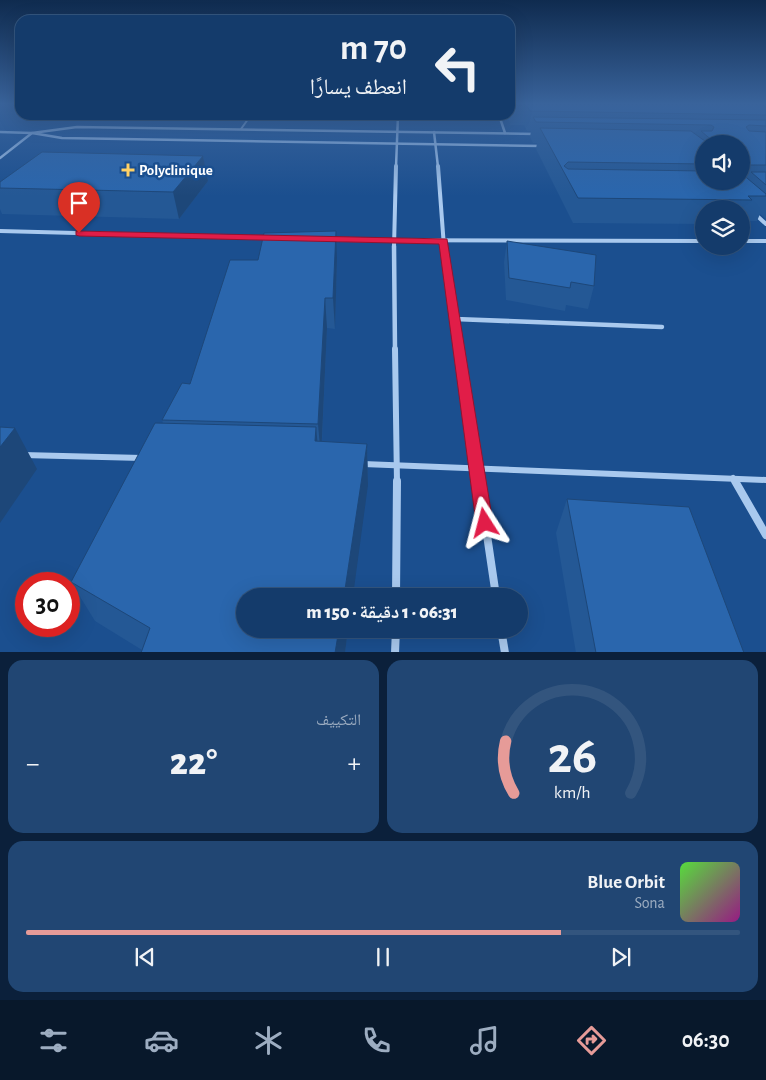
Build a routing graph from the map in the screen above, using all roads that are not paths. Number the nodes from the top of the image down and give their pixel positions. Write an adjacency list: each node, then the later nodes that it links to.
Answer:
1 (30, 134): 8 (street)
2 (41, 134): 5 (street)
3 (398, 134): 5 (street)
4 (435, 134): 6 (street)
5 (398, 144): 6 (street); 18 (street)
6 (437, 144): 7 (street); 15 (street)
7 (546, 146)
8 (0, 158)
9 (752, 211): 10 (street)
10 (766, 224)
11 (0, 231): 12 (street)
12 (276, 238)
13 (325, 240): 18 (street)
14 (766, 240): 17 (street)
15 (443, 241): 16 (street); 18 (street); 19 (street)
16 (695, 241)
17 (750, 241)
18 (394, 242): 24 (street)
19 (454, 319): 20 (street); 25 (street)
20 (662, 327)
21 (10, 454): 22 (street)
22 (149, 458)
23 (358, 464): 24 (street)
24 (397, 465): 25 (street); 29 (street)
25 (476, 468): 26 (street); 30 (street)
26 (734, 478): 27 (street); 28 (street)
27 (766, 480)
28 (766, 535)
29 (396, 588)
30 (495, 588)
31 (396, 638): 33 (street)
32 (503, 638): 34 (street)
33 (395, 652)
34 (505, 652)

